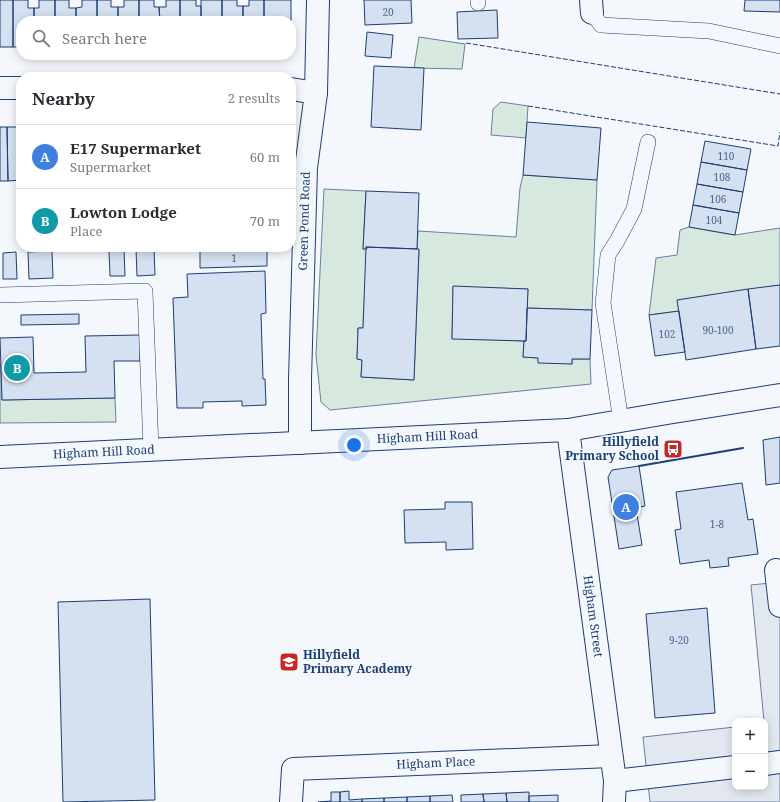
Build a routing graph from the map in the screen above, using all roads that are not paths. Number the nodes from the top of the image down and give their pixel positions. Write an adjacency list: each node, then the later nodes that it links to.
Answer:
1 (318, 0): 7 (street, Green Pond Road)
2 (592, 7): 3 (lane)
3 (780, 46)
4 (0, 88): 5 (street)
5 (16, 88)
6 (296, 90): 7 (street)
7 (316, 93): 13 (street, Green Pond Road)
8 (648, 142): 11 (lane)
9 (0, 295): 14 (lane)
10 (780, 395): 11 (street, Higham Hill Road)
11 (620, 421): 12 (street, Higham Hill Road)
12 (568, 430): 13 (street, Higham Hill Road); 18 (street, Higham Street)
13 (300, 443): 14 (street, Higham Hill Road)
14 (151, 450): 15 (street, Higham Hill Road)
15 (0, 456)
16 (776, 570): 17 (street)
17 (780, 606)
18 (611, 756): 22 (street, Higham Street); 23 (street, Higham Place)
19 (780, 762): 20 (street)
20 (768, 764)
21 (732, 767): 22 (street)
22 (614, 781): 24 (street, Higham Street)
23 (291, 802)
24 (614, 802)

